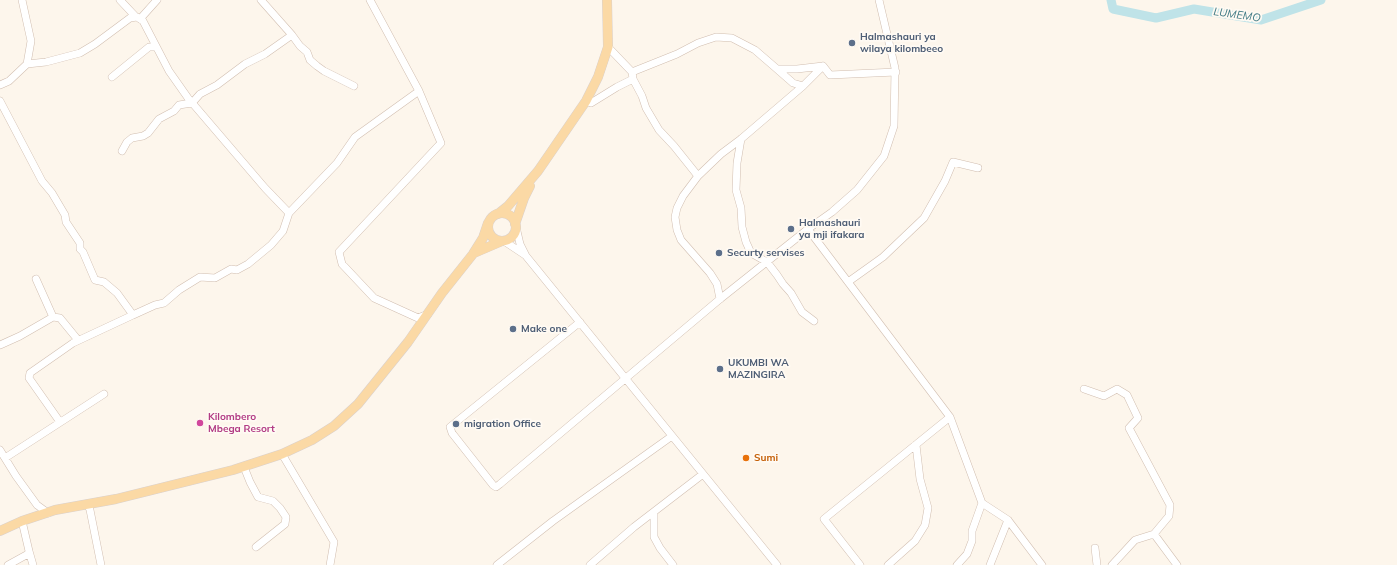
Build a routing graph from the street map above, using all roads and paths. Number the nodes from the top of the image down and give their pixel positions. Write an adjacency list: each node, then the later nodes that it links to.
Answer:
1 (22, 0): 12 (street)
2 (120, 0): 8 (street)
3 (157, 0): 8 (street)
4 (261, 0): 9 (street)
5 (370, 0): 21 (street)
6 (607, 0): 11 (main road)
7 (879, 0): 15 (street)
8 (138, 18): 10 (street); 12 (street)
9 (292, 35): 19 (street); 24 (street)
10 (156, 47): 16 (street); 24 (street)
11 (608, 47): 17 (street); 23 (main road)
12 (28, 64): 18 (street)
13 (823, 66): 14 (street); 15 (street); 20 (street)
14 (777, 69): 17 (street); 20 (street)
15 (896, 72): 34 (street)
16 (112, 76)
17 (633, 76): 23 (street); 29 (street)
18 (0, 85)
19 (354, 86)
20 (803, 86): 25 (street)
21 (419, 91): 30 (street); 42 (street)
22 (0, 101): 43 (street)
23 (586, 101): 28 (main road)
24 (192, 103): 26 (street); 30 (street)
25 (741, 139): 29 (street); 38 (street)
26 (122, 151)
27 (978, 168): 40 (street)
28 (538, 171): 31 (main road); 33 (main road)
29 (698, 176): 41 (street)
30 (289, 213): 43 (street)
31 (498, 214): 32 (main road); 33 (main road)
32 (488, 224): 35 (main road); 36 (main road)
33 (516, 225): 35 (main road); 37 (street)
34 (808, 229): 38 (street); 40 (street)
35 (503, 241): 36 (main road); 37 (street)
36 (473, 254): 42 (main road)
37 (526, 256): 46 (street)
38 (766, 262): 41 (street); 45 (street)
39 (36, 279): 44 (street)
40 (848, 282): 52 (street)
41 (720, 299): 49 (street)
42 (429, 314): 57 (main road)
43 (133, 315): 47 (street)
44 (53, 316): 47 (street); 48 (street)
45 (814, 321)
46 (580, 322): 49 (street); 49 (street)
47 (78, 340): 53 (street)
48 (0, 345)
49 (626, 378): 54 (street)
50 (1084, 389): 68 (street)
51 (104, 394): 53 (street)
52 (950, 417): 55 (street); 61 (street)
53 (60, 422): 58 (street)
54 (672, 436): 60 (street); 77 (street)
55 (916, 444): 80 (street); 81 (street)
56 (0, 450): 58 (street)
57 (282, 454): 59 (main road); 76 (street)
58 (5, 458): 64 (street)
59 (244, 467): 62 (main road); 69 (street)
60 (703, 474): 63 (street); 79 (street)
61 (982, 503): 65 (street); 82 (street)
62 (88, 504): 64 (main road); 75 (street)
63 (654, 512): 72 (street); 78 (street)
64 (48, 513): 66 (main road)
65 (1008, 520): 83 (street); 84 (street)
66 (22, 521): 67 (main road); 71 (street)
67 (0, 532)
68 (1154, 534): 86 (street); 87 (street)
69 (256, 547)
70 (1095, 548): 85 (street)
71 (29, 551): 73 (street); 74 (street)
72 (592, 564)
73 (8, 565)
74 (33, 565)
75 (101, 565)
76 (330, 565)
77 (497, 565)
78 (673, 565)
79 (777, 565)
80 (860, 565)
81 (888, 565)
82 (957, 565)
83 (990, 565)
84 (1042, 565)
85 (1097, 565)
86 (1112, 565)
87 (1178, 565)

